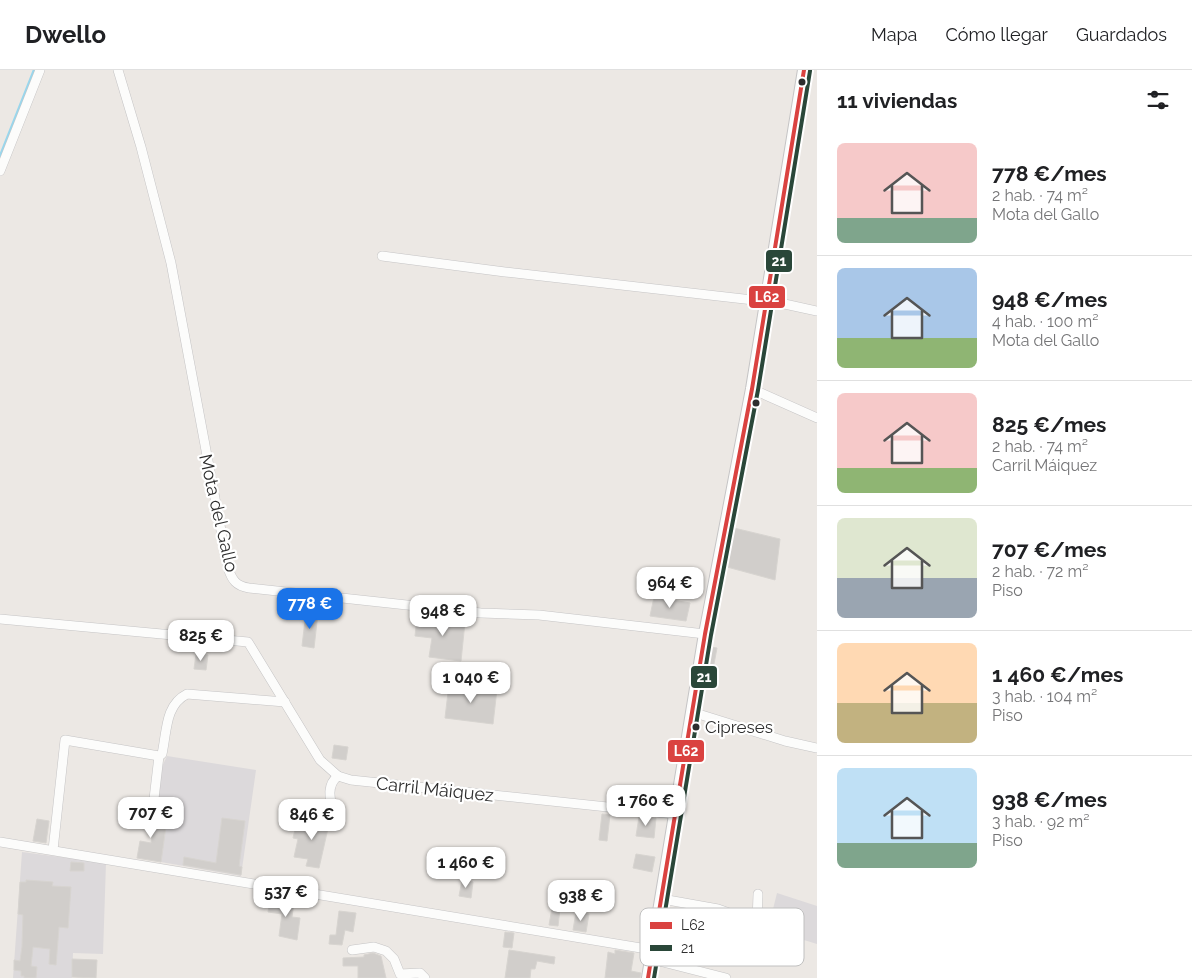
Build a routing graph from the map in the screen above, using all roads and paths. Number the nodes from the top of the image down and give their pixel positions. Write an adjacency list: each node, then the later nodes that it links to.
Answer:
1 (40, 70): 4 (street)
2 (118, 70): 11 (street, Mota del Gallo)
3 (804, 70): 6 (main road)
4 (0, 170)
5 (382, 256): 6 (street)
6 (766, 302): 7 (street); 8 (main road)
7 (817, 311)
8 (752, 389): 9 (street); 11 (main road)
9 (817, 418)
10 (0, 619): 12 (street)
11 (705, 634): 13 (main road)
12 (285, 702): 15 (street); 16 (street)
13 (692, 712): 14 (street); 17 (main road)
14 (817, 748)
15 (159, 756): 18 (street); 21 (street)
16 (338, 776): 17 (street, Carril Máiquez); 19 (street)
17 (674, 814): 23 (main road)
18 (152, 816)
19 (336, 816)
20 (0, 842): 21 (street)
21 (54, 850): 28 (street)
22 (758, 894): 26 (street)
23 (662, 899): 24 (main road); 25 (street)
24 (660, 908)
25 (712, 908)
26 (758, 908)
27 (352, 950): 30 (street)
28 (640, 952)
29 (689, 966): 31 (street)
30 (425, 978)
31 (726, 978)

